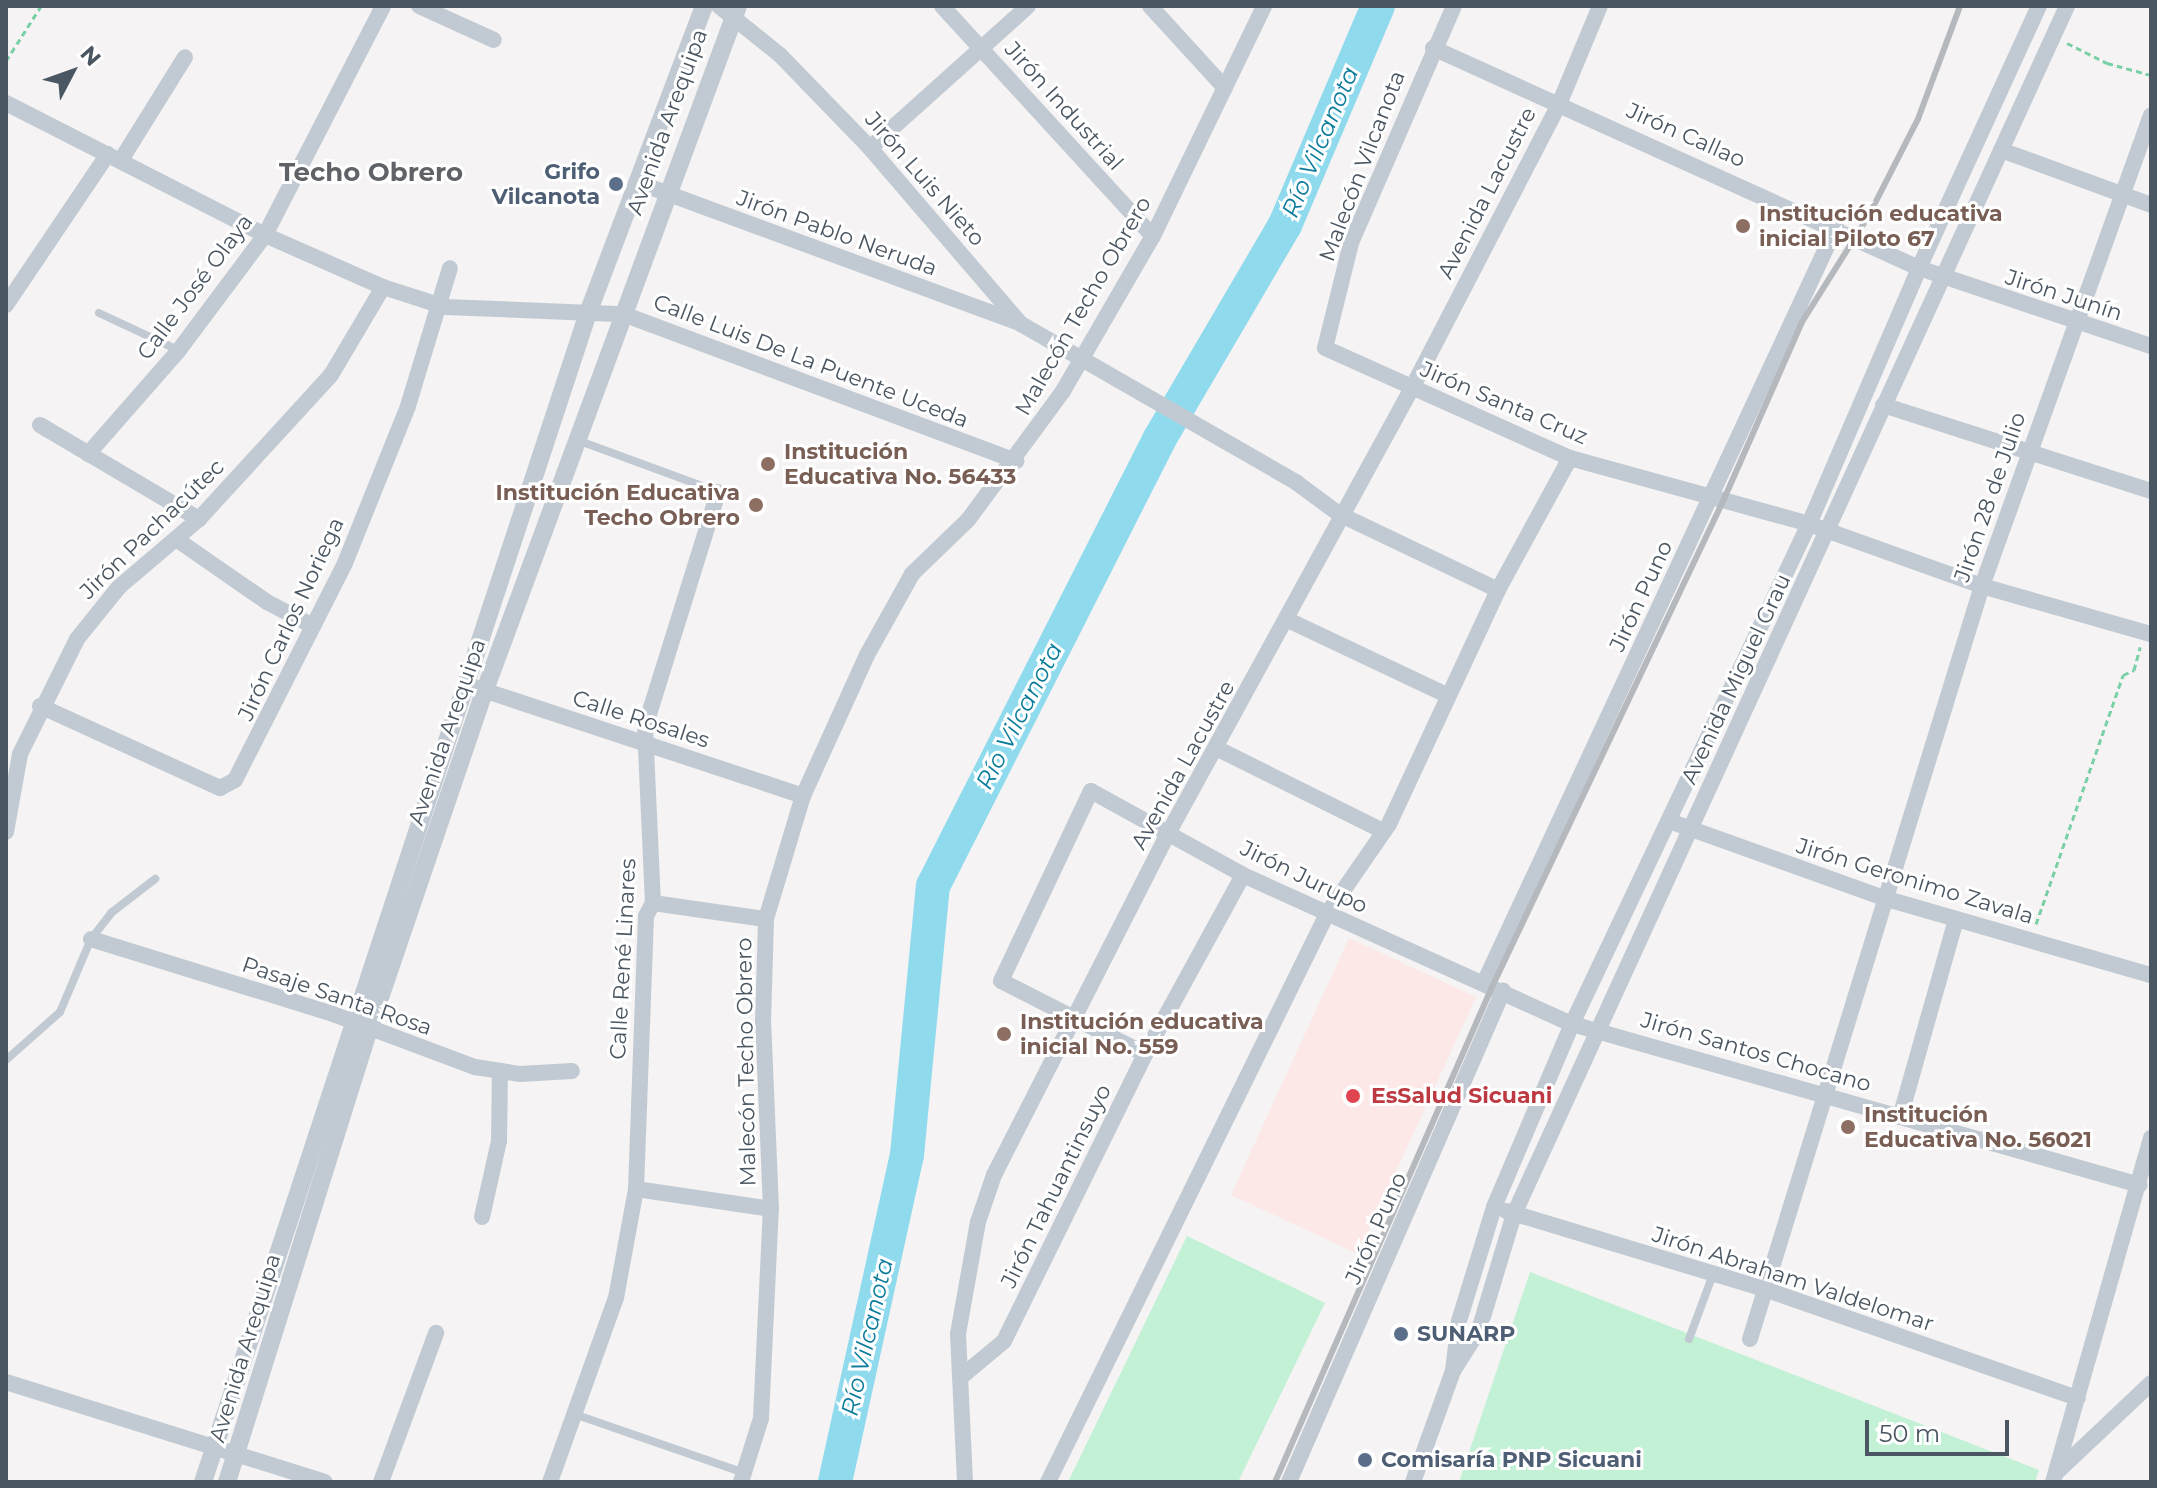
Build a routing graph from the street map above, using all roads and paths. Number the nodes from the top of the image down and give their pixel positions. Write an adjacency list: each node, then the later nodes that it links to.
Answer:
1 (41, 6): 19 (path)
2 (383, 6): 33 (street, Calle José Olaya)
3 (419, 6): 15 (street)
4 (704, 6): 28 (street, Avenida Arequipa)
5 (942, 6): 16 (street, Jirón Industrial)
6 (1028, 6): 16 (street)
7 (1150, 6): 21 (street)
8 (1264, 6): 21 (street, Malecón Techo Obrero)
9 (1454, 6): 17 (street, Malecón Vilcanota)
10 (1600, 6): 22 (street, Avenida Lacustre)
11 (2039, 6): 36 (street, Avenida Miguel Grau)
12 (2067, 6): 14 (street, Avenida Miguel Grau)
13 (729, 9): 25 (street, Jirón Luis Nieto); 29 (street, Avenida Arequipa)
14 (2053, 36): 20 (path); 26 (street, Avenida Miguel Grau)
15 (494, 40)
16 (982, 48): 25 (street); 34 (street, Jirón Industrial)
17 (1433, 48): 22 (street, Jirón Callao); 47 (street, Malecón Vilcanota)
18 (185, 57): 27 (street)
19 (6, 61)
20 (2151, 75)
21 (1225, 88): 34 (street, Malecón Techo Obrero)
22 (1560, 102): 32 (street, Jirón Callao); 50 (street, Avenida Lacustre)
23 (6, 103): 27 (street)
24 (2151, 115): 30 (street, Jirón 28 de Julio)
25 (870, 148): 45 (street, Jirón Luis Nieto)
26 (2001, 150): 30 (street); 37 (street, Avenida Miguel Grau)
27 (114, 157): 33 (street); 40 (street)
28 (639, 183): 29 (street, Jirón Pablo Neruda); 42 (street, Avenida Arequipa)
29 (665, 194): 43 (street, Avenida Arequipa); 45 (street, Jirón Pablo Neruda)
30 (2123, 197): 31 (street); 44 (street, Jirón 28 de Julio)
31 (2151, 205)
32 (1836, 227): 36 (street, Jirón Callao); 60 (street, Jirón Puno)
33 (265, 235): 38 (street); 48 (street, Calle José Olaya)
34 (1153, 236): 49 (street, Malecón Techo Obrero)
35 (450, 268): 39 (street, Jirón Carlos Noriega)
36 (1919, 268): 37 (street, Jirón Junín); 63 (street, Avenida Miguel Grau)
37 (1941, 277): 44 (street, Jirón Junín); 51 (street, Avenida Miguel Grau)
38 (383, 287): 39 (street); 62 (street, Jirón Pachacútec)
39 (436, 304): 42 (street); 69 (street, Jirón Carlos Noriega)
40 (6, 305)
41 (99, 313): 48 (lane)
42 (588, 313): 43 (street, Calle Luis De La Puente Uceda); 71 (street, Avenida Arequipa)
43 (623, 314): 53 (street, Avenida Arequipa); 57 (street, Calle Luis De La Puente Uceda)
44 (2077, 323): 46 (street, Jirón Junín); 54 (street, Jirón 28 de Julio)
45 (1021, 324): 49 (street, Jirón Luis Nieto)
46 (2151, 346)
47 (1325, 348): 50 (street, Jirón Santa Cruz)
48 (179, 350): 55 (street, Calle José Olaya)
49 (1080, 356): 57 (street, Malecón Techo Obrero); 61 (street, Jirón Luis Nieto)
50 (1412, 388): 56 (street, Jirón Santa Cruz); 61 (street, Avenida Lacustre)
51 (1883, 405): 54 (street); 64 (street, Avenida Miguel Grau)
52 (40, 425): 55 (street)
53 (576, 440): 59 (lane, Calle René Linares); 72 (street, Avenida Arequipa)
54 (2028, 452): 58 (street); 66 (street, Jirón 28 de Julio)
55 (88, 454): 62 (street)
56 (1570, 458): 60 (street, Jirón Santa Cruz); 67 (street)
57 (1016, 461): 77 (street, Malecón Techo Obrero)
58 (2151, 491)
59 (718, 492): 75 (street, Calle René Linares)
60 (1712, 496): 63 (street, Jirón Santa Cruz); 93 (street, Jirón Puno)
61 (1339, 514): 67 (street, Jirón Luis Nieto); 68 (street, Avenida Lacustre)
62 (199, 519): 65 (street, Jirón Pachacútec)
63 (1809, 524): 64 (street, Jirón Santa Cruz); 78 (street, Avenida Miguel Grau)
64 (1827, 532): 66 (street, Jirón Santa Cruz); 81 (street, Avenida Miguel Grau)
65 (176, 539): 69 (street); 74 (street, Jirón Pachacútec)
66 (1982, 586): 70 (street, Jirón Santa Cruz); 85 (street, Jirón 28 de Julio)
67 (1498, 590): 73 (street)
68 (1288, 620): 73 (street); 76 (street, Avenida Lacustre)
69 (313, 626): 74 (street, Jirón Carlos Noriega)
70 (2147, 633): 91 (path)
71 (465, 684): 72 (street, Calle Rosales); 97 (street, Avenida Arequipa)
72 (485, 690): 75 (street, Calle Rosales); 97 (street, Avenida Arequipa)
73 (1447, 695): 80 (street)
74 (40, 706): 82 (street, Jirón Pachacútec)
75 (645, 743): 77 (street, Calle Rosales); 86 (street, Calle René Linares)
76 (1218, 749): 79 (street, Avenida Lacustre); 80 (street)
77 (803, 796): 88 (street, Malecón Techo Obrero)
78 (1669, 821): 81 (street, Jirón Geronimo Zavala); 96 (street, Avenida Miguel Grau)
79 (1170, 830): 83 (street, Jirón Jurupo); 95 (street, Avenida Lacustre); 95 (street, Jirón Jurupo)
80 (1383, 831): 87 (street)
81 (1691, 831): 85 (street, Jirón Geronimo Zavala); 98 (street, Avenida Miguel Grau)
82 (6, 832)
83 (1243, 875): 87 (street, Jirón Jurupo); 99 (street, Jirón Tahuantinsuyo)
84 (155, 879): 90 (lane)
85 (1887, 899): 89 (street, Jirón Geronimo Zavala); 103 (street, Jirón 28 de Julio)
86 (653, 903): 88 (street); 107 (street, Calle René Linares)
87 (1327, 914): 93 (street, Jirón Jurupo); 133 (street)
88 (766, 919): 109 (street, Malecón Techo Obrero)
89 (1956, 920): 91 (street, Jirón Geronimo Zavala); 104 (street)
90 (91, 939): 97 (street, Pasaje Santa Rosa); 100 (lane)
91 (2030, 939): 92 (street, Jirón Geronimo Zavala)
92 (2151, 975)
93 (1484, 983): 94 (street, Jirón Jurupo)
94 (1503, 991): 96 (street, Jirón Santos Chocano); 134 (street, Jirón Puno)
95 (1077, 1020): 99 (street); 118 (street, Avenida Lacustre)
96 (1572, 1024): 98 (street, Jirón Santos Chocano); 108 (street, Avenida Miguel Grau)
97 (361, 1027): 101 (street, Pasaje Santa Rosa); 123 (street, Avenida Arequipa); 124 (street, Avenida Arequipa)
98 (1597, 1030): 103 (street, Jirón Santos Chocano); 110 (street, Avenida Miguel Grau)
99 (1145, 1054): 118 (street, Jirón Tahuantinsuyo)
100 (6, 1060)
101 (500, 1071): 102 (street, Pasaje Santa Rosa); 111 (street)
102 (572, 1071)
103 (1826, 1095): 104 (street, Jirón Santos Chocano); 113 (street, Jirón 28 de Julio)
104 (1901, 1114): 106 (street, Jirón Santos Chocano)
105 (2151, 1138): 106 (street)
106 (2140, 1185): 121 (street)
107 (636, 1189): 109 (street); 122 (street, Calle René Linares)
108 (1494, 1207): 110 (street, Jirón Abraham Valdelomar); 117 (street, Avenida Miguel Grau)
109 (771, 1209): 125 (street, Malecón Techo Obrero)
110 (1514, 1214): 112 (street, Jirón Abraham Valdelomar); 117 (street, Avenida Miguel Grau)
111 (482, 1217)
112 (1713, 1273): 113 (street, Jirón Abraham Valdelomar); 115 (lane)
113 (1767, 1290): 116 (street, Jirón 28 de Julio); 121 (street, Jirón Abraham Valdelomar)
114 (436, 1333): 131 (street)
115 (1689, 1339)
116 (1750, 1339)
117 (1453, 1371): 135 (street, Avenida Miguel Grau)
118 (961, 1377): 132 (street, Avenida Lacustre)
119 (6, 1382): 123 (street)
120 (2151, 1383): 126 (street)
121 (2078, 1398): 126 (street)
122 (573, 1414): 125 (lane); 127 (street, Calle René Linares)
123 (216, 1444): 124 (street); 128 (street, Avenida Arequipa)
124 (238, 1452): 129 (street, Avenida Arequipa); 130 (street)
125 (743, 1477)
126 (2055, 1478)
127 (556, 1480)
128 (203, 1482)
129 (227, 1482)
130 (325, 1482)
131 (381, 1482)
132 (965, 1482)
133 (1048, 1482)
134 (1289, 1482)
135 (1413, 1482)

